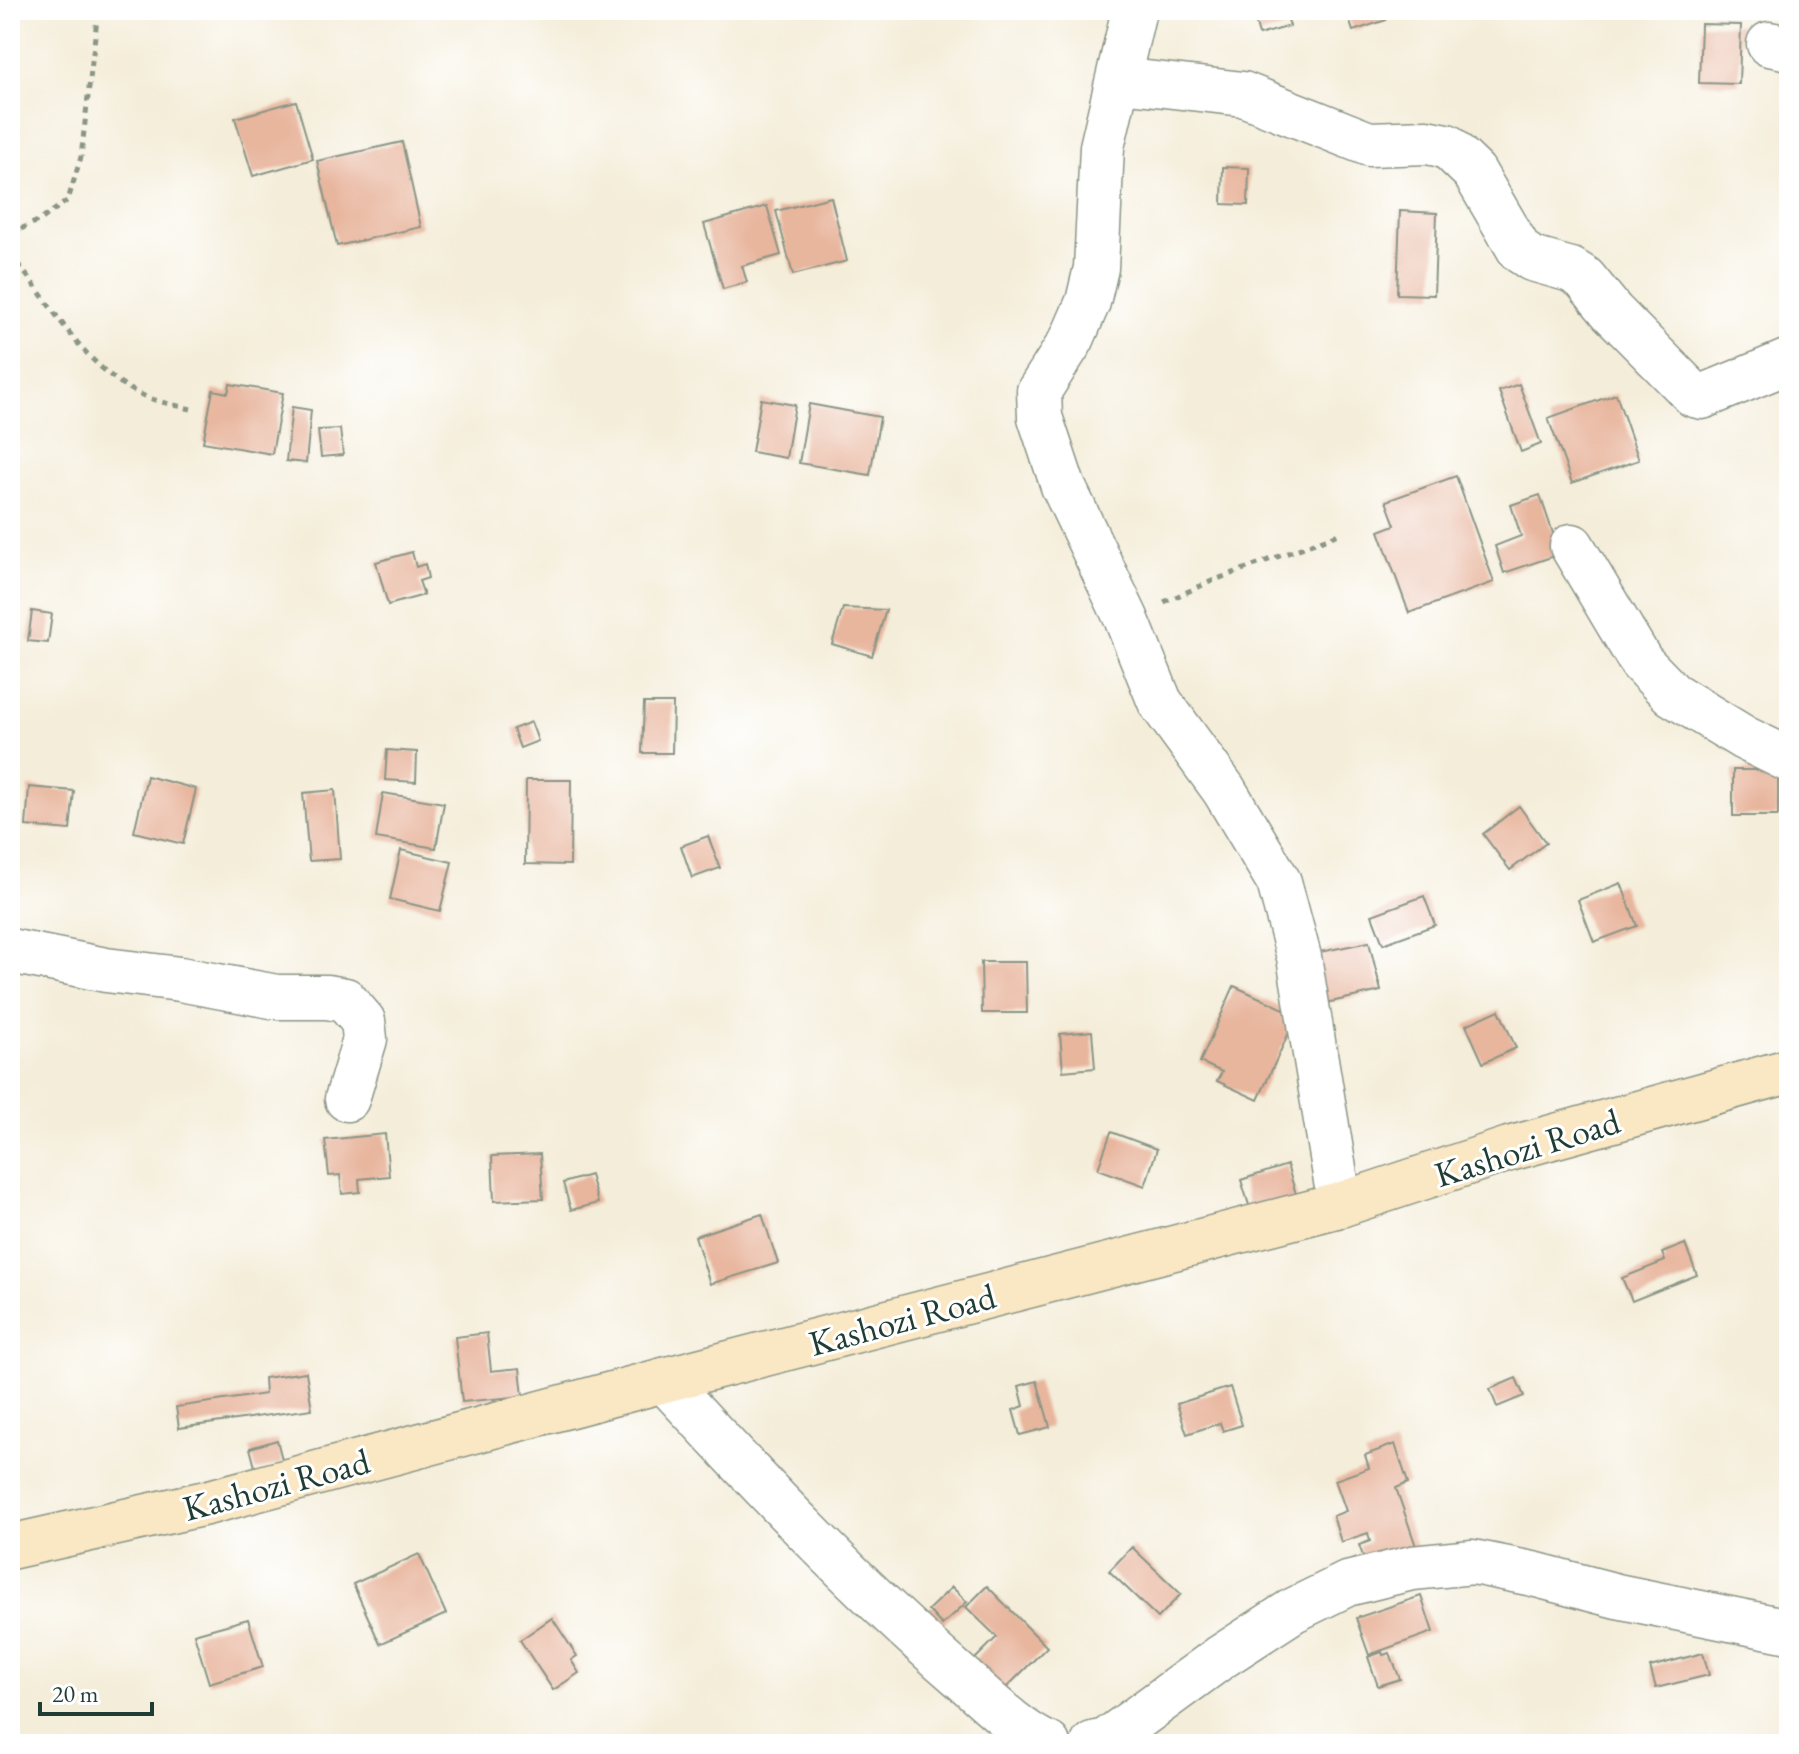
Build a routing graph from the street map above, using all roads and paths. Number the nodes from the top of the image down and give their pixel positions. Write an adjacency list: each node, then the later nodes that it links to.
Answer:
1 (98, 10): 4 (path)
2 (1134, 10): 3 (street)
3 (1120, 80): 6 (street); 10 (street)
4 (10, 234)
5 (10, 255): 7 (path)
6 (1789, 361)
7 (191, 409)
8 (1339, 534): 10 (path)
9 (1572, 546): 11 (street)
10 (1126, 618): 15 (street)
11 (1789, 760)
12 (10, 951): 14 (street)
13 (1789, 1071): 15 (main road, Kashozi Road)
14 (347, 1099)
15 (1340, 1205): 16 (main road, Kashozi Road)
16 (664, 1380): 17 (main road, Kashozi Road); 19 (street)
17 (10, 1547)
18 (1789, 1631): 20 (street)
19 (1048, 1744)
20 (1093, 1744)

